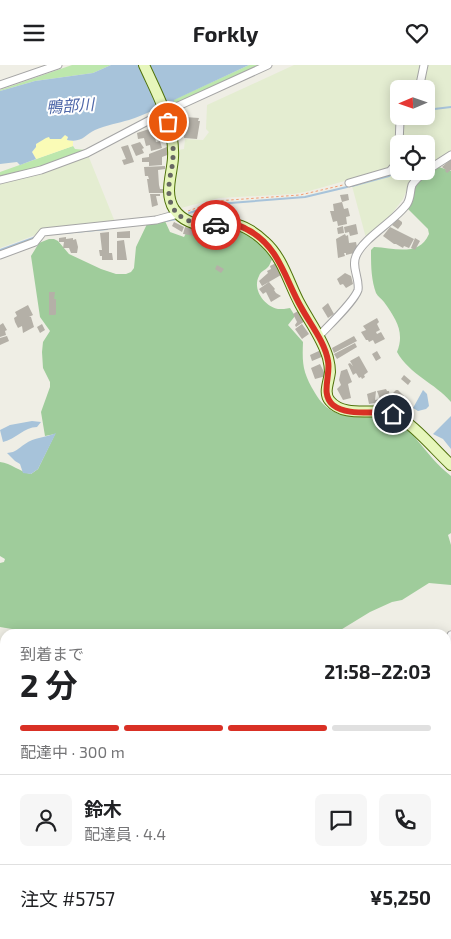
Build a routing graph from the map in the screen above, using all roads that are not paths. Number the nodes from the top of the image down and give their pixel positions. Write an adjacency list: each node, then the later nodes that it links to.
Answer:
1 (58, 65): 6 (street)
2 (144, 65): 7 (main road)
3 (268, 65): 7 (street)
4 (424, 65): 5 (street)
5 (421, 80)
6 (0, 85)
7 (164, 110): 11 (street); 14 (main road)
8 (451, 155): 9 (street)
9 (435, 165)
10 (390, 171): 13 (street)
11 (0, 180)
12 (418, 180): 16 (street)
13 (349, 183)
14 (178, 214): 15 (street); 16 (main road)
15 (0, 255)
16 (318, 337): 17 (main road)
17 (451, 465)

